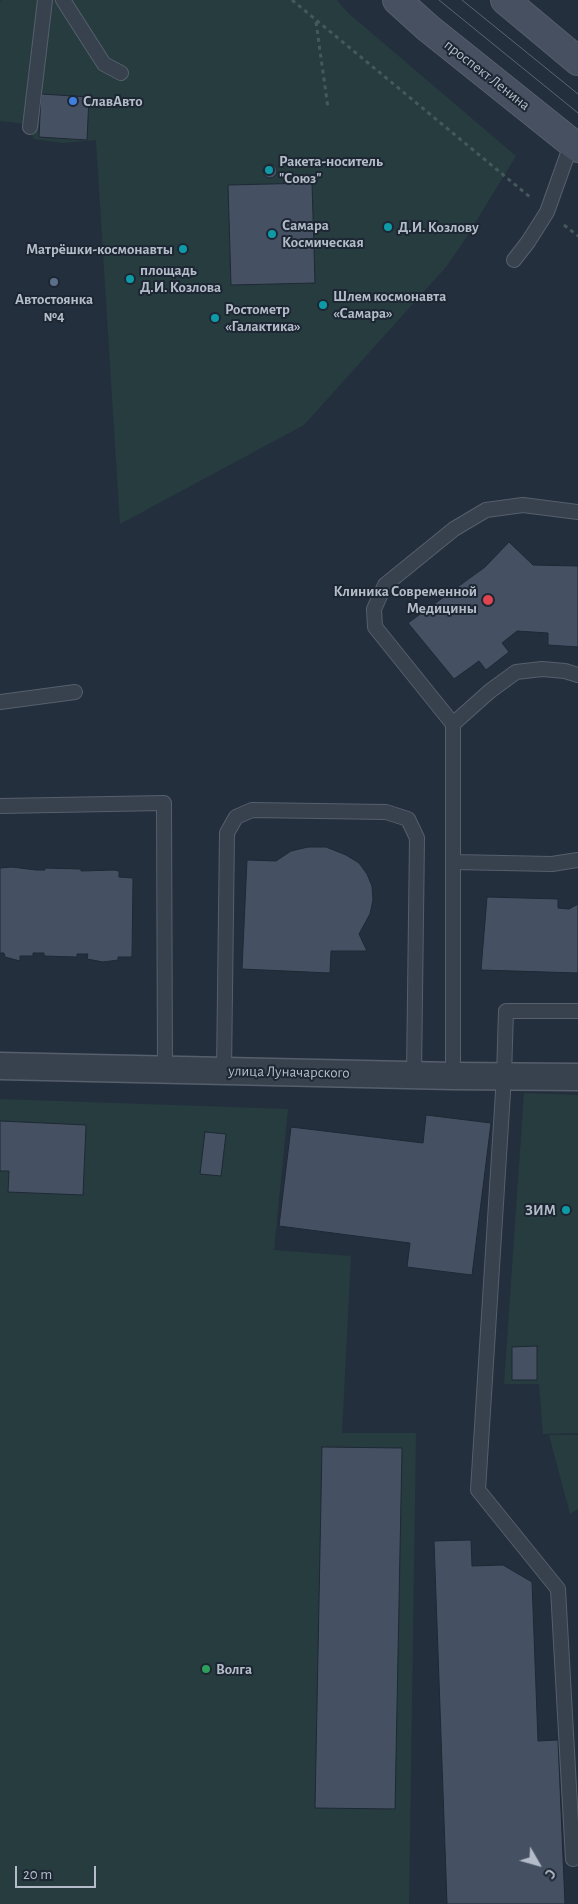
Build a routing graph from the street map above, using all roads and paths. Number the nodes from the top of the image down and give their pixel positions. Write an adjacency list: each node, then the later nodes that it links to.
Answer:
1 (45, 0): 10 (lane)
2 (63, 0): 8 (lane)
3 (292, 0): 6 (path)
4 (397, 0): 11 (main road, проспект Ленина)
5 (505, 0): 7 (main road)
6 (316, 22): 9 (path); 12 (path)
7 (578, 60)
8 (121, 73)
9 (328, 108)
10 (30, 127)
11 (575, 145): 12 (lane)
12 (547, 212): 13 (path); 14 (lane)
13 (578, 236)
14 (514, 260)
15 (578, 512): 19 (lane)
16 (578, 675): 19 (lane)
17 (75, 692): 18 (lane)
18 (0, 702)
19 (453, 724): 22 (lane)
20 (0, 806): 25 (lane)
21 (578, 860): 22 (lane)
22 (454, 862): 28 (lane)
23 (578, 1011): 29 (lane)
24 (0, 1066): 25 (street, улица Луначарского)
25 (165, 1069): 26 (street, улица Луначарского)
26 (224, 1071): 27 (street, улица Луначарского); 27 (lane)
27 (414, 1075): 28 (street, улица Луначарского)
28 (453, 1076): 29 (street, улица Луначарского)
29 (504, 1076): 30 (street, улица Луначарского); 31 (lane)
30 (578, 1077)
31 (573, 1858)

